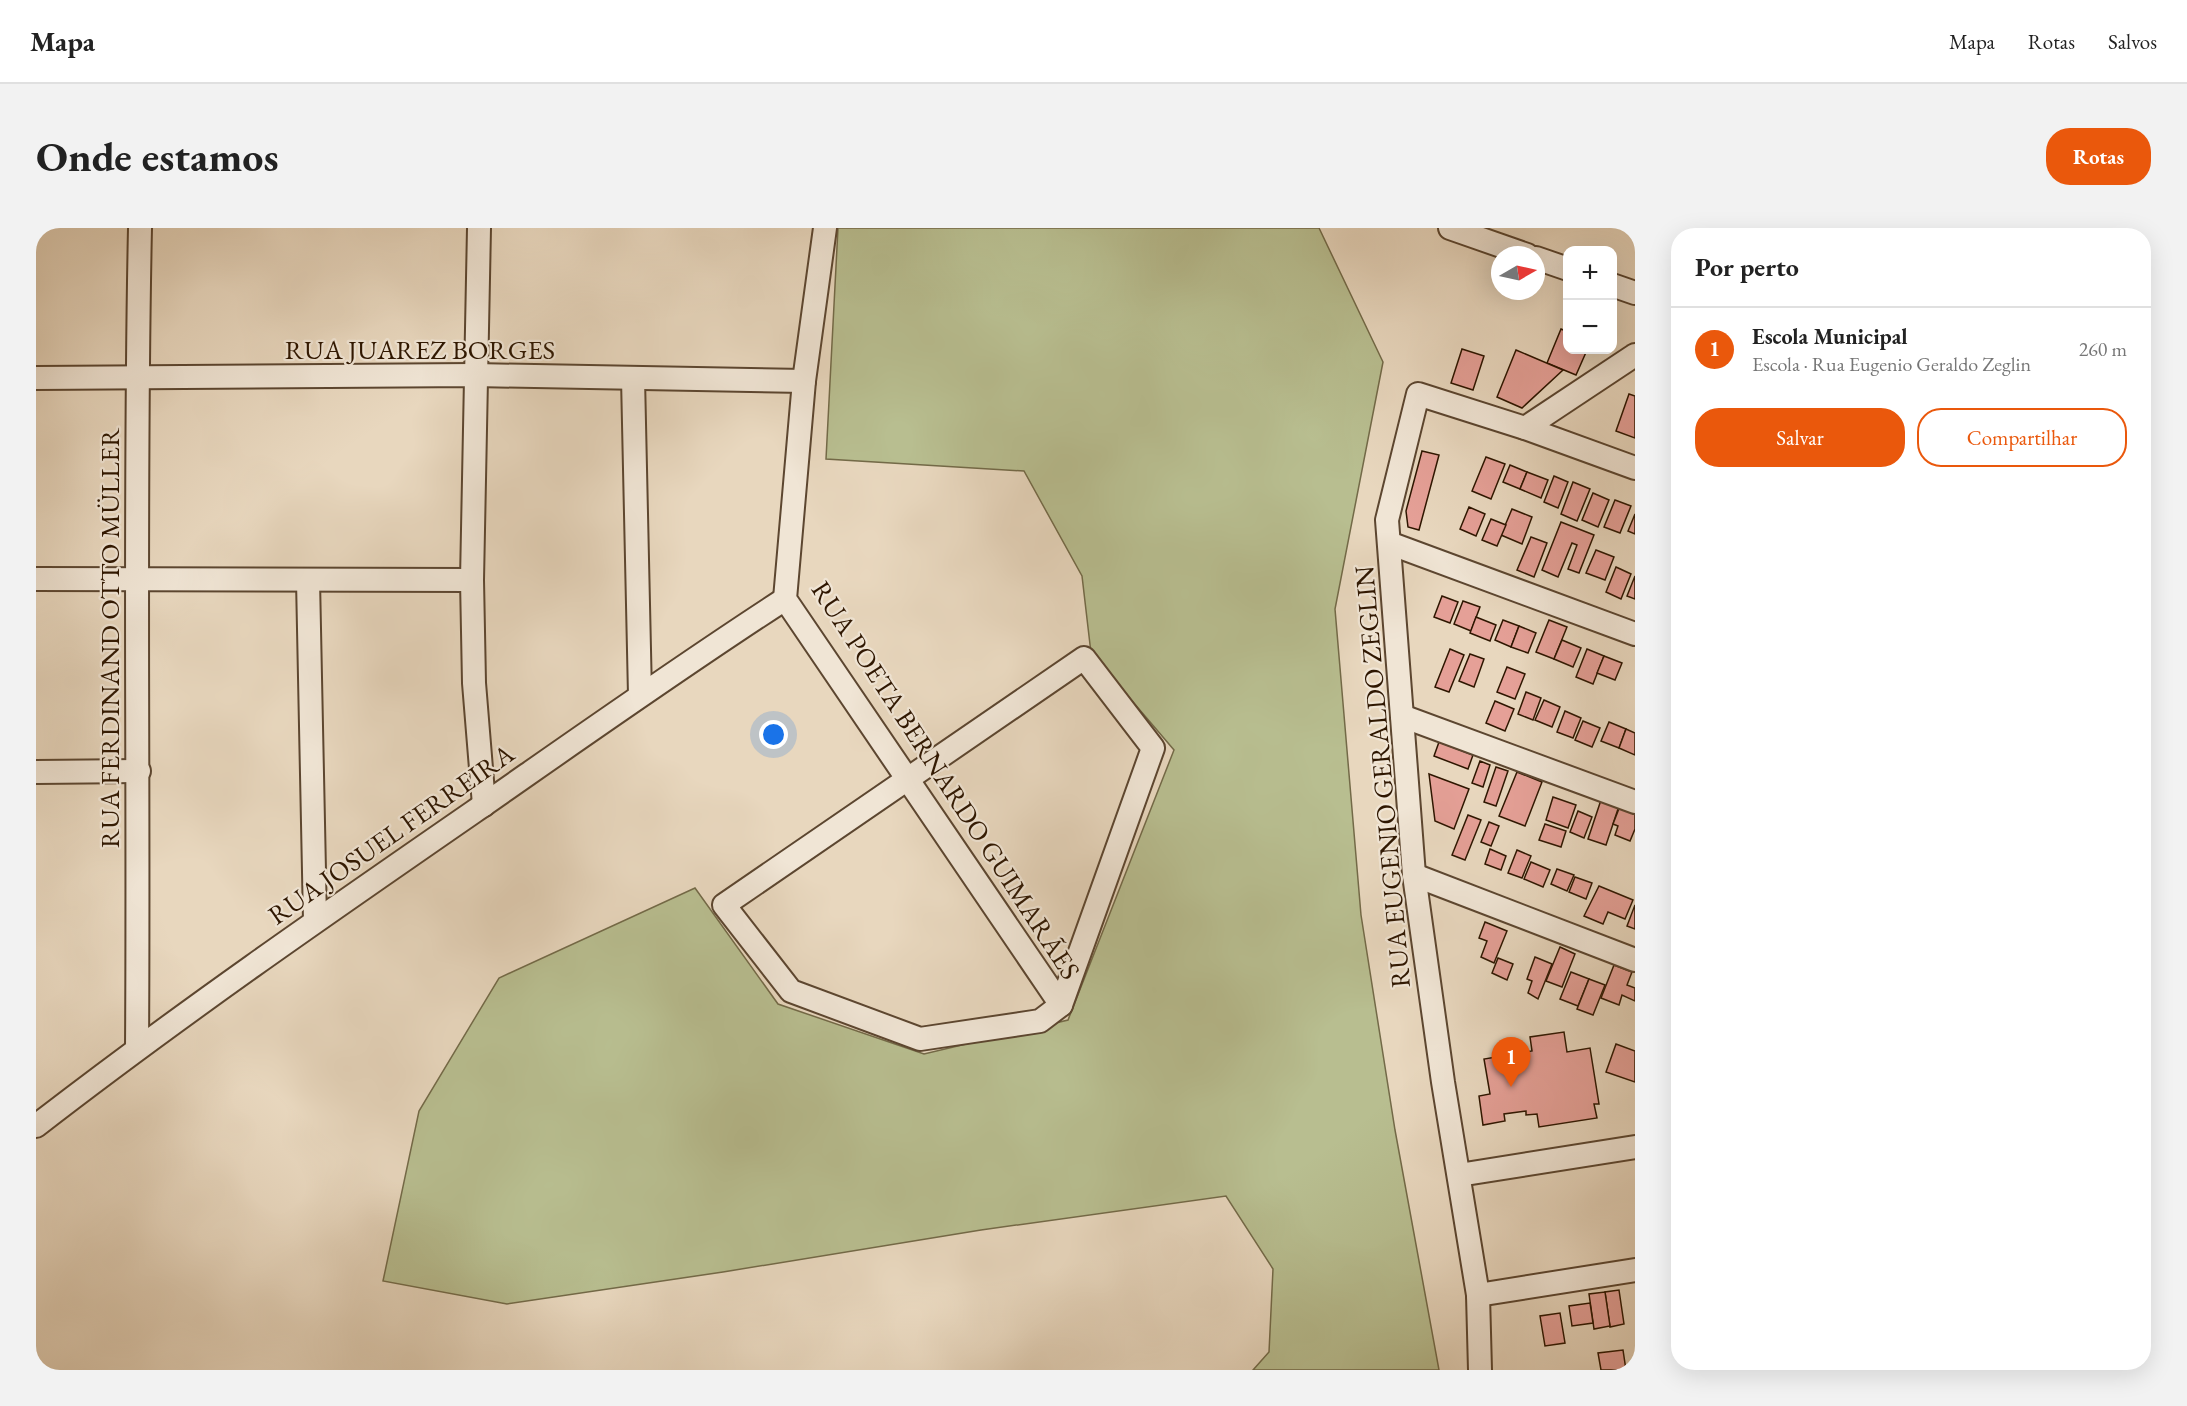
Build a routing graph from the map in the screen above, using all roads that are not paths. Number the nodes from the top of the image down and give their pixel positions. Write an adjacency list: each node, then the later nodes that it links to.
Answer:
1 (140, 228): 14 (street, RUA FERDINAND OTTO MÜLLER)
2 (479, 228): 11 (street)
3 (825, 228): 15 (street, RUA POETA BERNARDO GUIMARÃES)
4 (1450, 228): 5 (street)
5 (1501, 246)
6 (1545, 261): 7 (street)
7 (1563, 267)
8 (1617, 287): 9 (street)
9 (1635, 293)
10 (1635, 355): 16 (street)
11 (474, 375): 13 (street, RUA JUAREZ BORGES); 14 (street, RUA JUAREZ BORGES); 22 (street)
12 (36, 378): 14 (street, RUA JUAREZ BORGES)
13 (633, 378): 15 (street, RUA JUAREZ BORGES); 25 (street)
14 (137, 379): 20 (street, RUA FERDINAND OTTO MÜLLER)
15 (804, 381): 23 (street, RUA POETA BERNARDO GUIMARÃES)
16 (1525, 428): 17 (street); 18 (street, RUA EUGENIO GERALDO ZEGLIN)
17 (1635, 468)
18 (1389, 543): 24 (street); 26 (street, RUA EUGENIO GERALDO ZEGLIN)
19 (36, 579): 20 (street)
20 (138, 580): 21 (street); 27 (street, RUA FERDINAND OTTO MÜLLER)
21 (308, 580): 22 (street); 33 (street)
22 (472, 580): 31 (street)
23 (785, 599): 25 (street, RUA JOSUEL FERREIRA); 29 (street, RUA POETA BERNARDO GUIMARÃES)
24 (1635, 634)
25 (640, 695): 31 (street, RUA JOSUEL FERREIRA)
26 (1402, 716): 30 (street); 32 (street, RUA EUGENIO GERALDO ZEGLIN)
27 (139, 771): 28 (street); 36 (street, RUA FERDINAND OTTO MÜLLER)
28 (36, 772)
29 (905, 780): 35 (street, RUA POETA BERNARDO GUIMARÃES); 35 (street); 35 (street)
30 (1635, 802)
31 (484, 805): 33 (street, RUA JOSUEL FERREIRA)
32 (1414, 875): 34 (street); 39 (street, RUA EUGENIO GERALDO ZEGLIN)
33 (315, 920): 36 (street, RUA JOSUEL FERREIRA)
34 (1635, 960)
35 (1061, 1005)
36 (137, 1048): 37 (street, RUA JOSUEL FERREIRA)
37 (36, 1126)
38 (1635, 1147): 39 (street)
39 (1459, 1174): 41 (street, RUA EUGENIO GERALDO ZEGLIN)
40 (1635, 1273): 41 (street)
41 (1478, 1294): 42 (street, RUA EUGENIO GERALDO ZEGLIN)
42 (1480, 1370)

